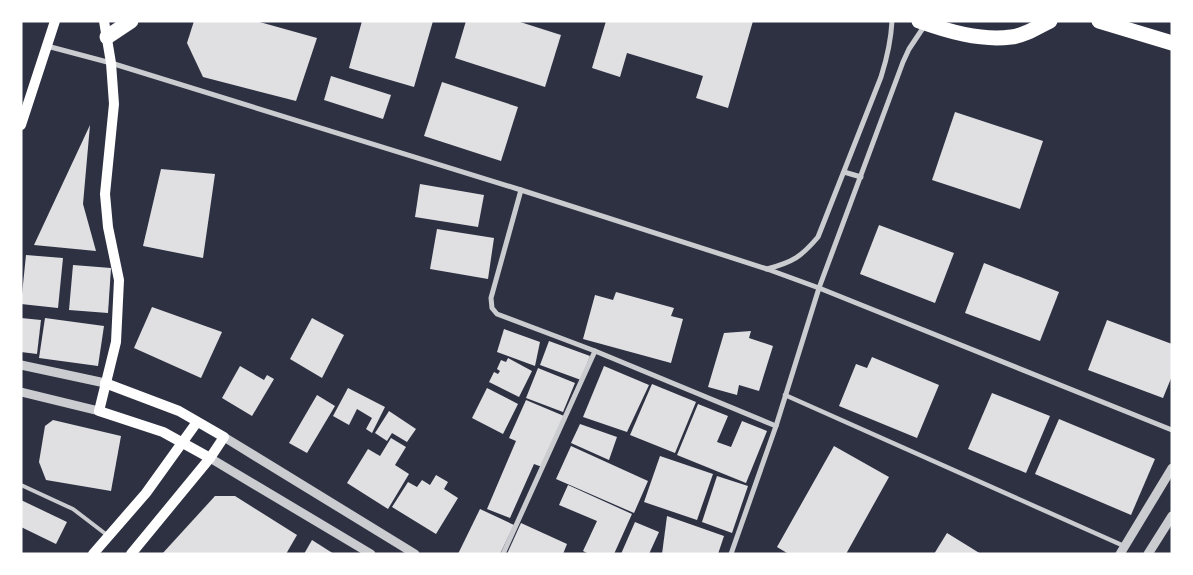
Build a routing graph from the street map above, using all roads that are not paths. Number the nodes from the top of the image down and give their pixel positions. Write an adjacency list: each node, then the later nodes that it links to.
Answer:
1 (55, 21): 10 (main road)
2 (104, 21): 8 (main road)
3 (131, 21): 8 (highway)
4 (892, 21): 13 (street)
5 (1050, 21): 7 (highway)
6 (1099, 21): 9 (highway)
7 (922, 22): 14 (street)
8 (107, 37): 11 (main road)
9 (1172, 43)
10 (47, 45): 11 (street); 12 (main road)
11 (111, 63): 15 (street); 20 (main road)
12 (21, 124)
13 (844, 172): 14 (street); 16 (street)
14 (861, 177): 17 (street)
15 (521, 190): 16 (street); 18 (street)
16 (767, 269): 17 (street)
17 (819, 288): 22 (street); 26 (street)
18 (595, 351): 25 (street); 39 (street)
19 (21, 365): 20 (street)
20 (105, 383): 23 (main road); 24 (main road)
21 (21, 392): 23 (street)
22 (785, 395): 25 (street); 34 (street)
23 (99, 411): 28 (main road)
24 (197, 422): 27 (main road); 28 (main road)
25 (776, 426): 40 (street)
26 (1172, 430)
27 (224, 438): 29 (main road); 35 (street)
28 (184, 442): 29 (main road); 33 (main road)
29 (210, 458): 37 (main road); 38 (street)
30 (1172, 468): 34 (street)
31 (21, 485): 33 (lane)
32 (1172, 516): 41 (street)
33 (108, 536): 36 (main road)
34 (1122, 550)
35 (410, 553)
36 (93, 554)
37 (131, 554)
38 (371, 554)
39 (503, 554)
40 (731, 554)
41 (1148, 554)

